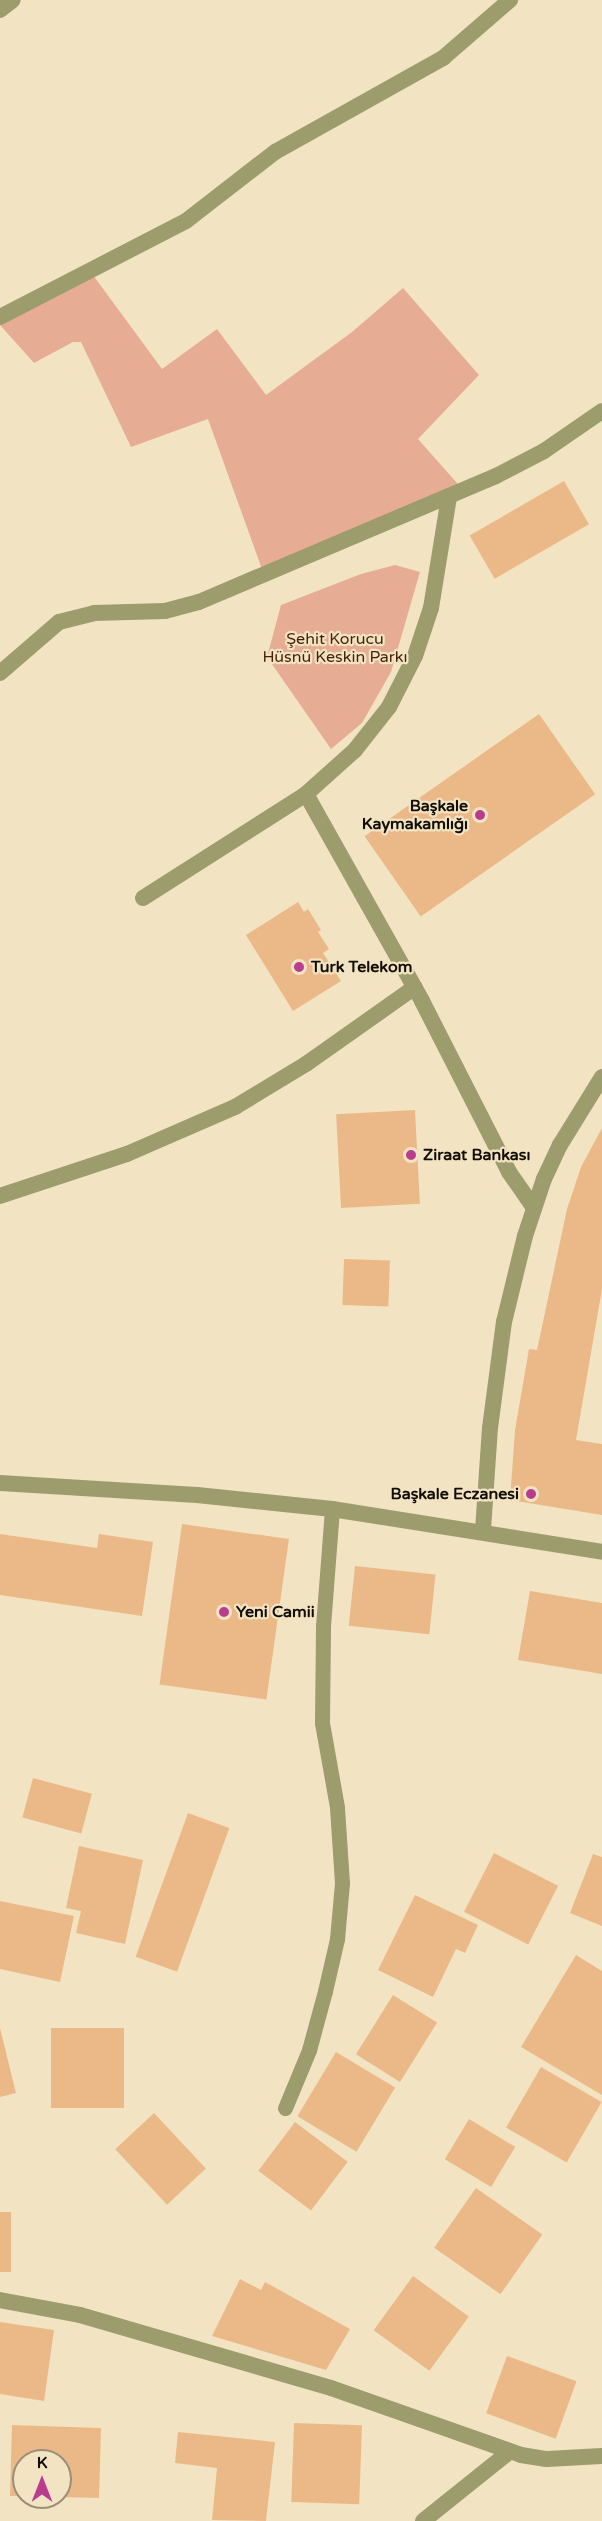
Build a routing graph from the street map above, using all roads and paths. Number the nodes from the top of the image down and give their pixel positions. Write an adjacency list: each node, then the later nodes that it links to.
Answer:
1 (13, 0): 3 (street)
2 (510, 0): 4 (street)
3 (0, 10)
4 (0, 317)
5 (602, 411): 6 (street)
6 (449, 497): 7 (street); 8 (street)
7 (0, 673)
8 (306, 794): 9 (street); 10 (street)
9 (143, 898)
10 (414, 987): 12 (street); 13 (street)
11 (602, 1077): 13 (street)
12 (0, 1196)
13 (534, 1208): 16 (street)
14 (0, 1484): 15 (street)
15 (332, 1509): 16 (street); 18 (lane)
16 (483, 1530): 17 (street)
17 (602, 1552)
18 (285, 2108)
19 (0, 2300): 20 (street)
20 (509, 2452): 21 (street); 22 (street)
21 (602, 2456)
22 (423, 2521)

